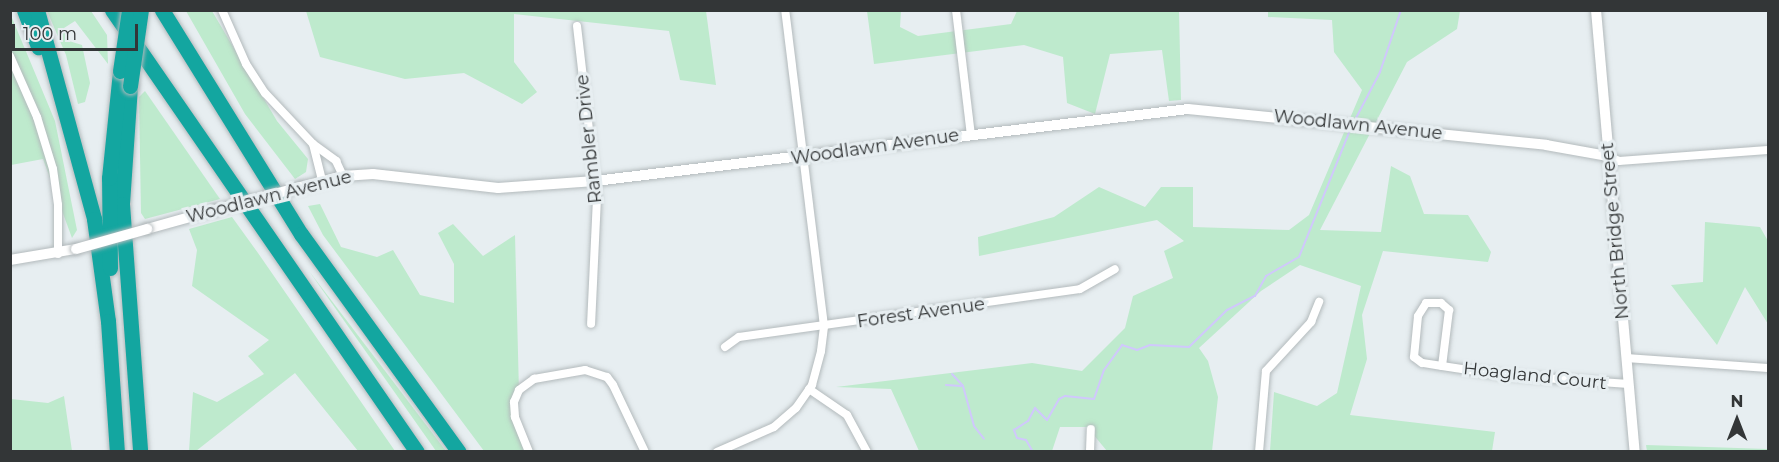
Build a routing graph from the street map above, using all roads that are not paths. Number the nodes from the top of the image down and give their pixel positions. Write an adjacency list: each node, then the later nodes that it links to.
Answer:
1 (24, 10): 13 (highway)
2 (36, 10): 13 (highway)
3 (112, 10): 39 (highway)
4 (129, 10): 26 (highway, bridge)
5 (141, 10): 38 (highway, bridge)
6 (162, 10): 40 (highway)
7 (222, 10): 15 (street)
8 (785, 10): 18 (street)
9 (956, 10): 14 (street)
10 (1596, 10): 17 (street, North Bridge Street)
11 (577, 26): 21 (street, Rambler Drive)
12 (10, 56): 22 (street)
13 (68, 116): 26 (highway)
14 (971, 135): 17 (street, Woodlawn Avenue); 18 (street, Woodlawn Avenue)
15 (313, 144): 19 (street); 20 (street)
16 (1768, 150): 17 (street)
17 (1608, 156): 30 (street, North Bridge Street)
18 (804, 157): 21 (street, Woodlawn Avenue); 28 (street)
19 (343, 176): 20 (street, Woodlawn Avenue); 21 (street, Woodlawn Avenue)
20 (322, 181): 22 (street, Woodlawn Avenue, bridge)
21 (596, 181): 27 (street, Rambler Drive)
22 (58, 254): 23 (street, Woodlawn Avenue)
23 (10, 260)
24 (1115, 269): 28 (street, Forest Avenue)
25 (1319, 302): 45 (street)
26 (108, 321): 37 (highway)
27 (591, 324)
28 (824, 326): 29 (street, Forest Avenue); 34 (street)
29 (725, 347)
30 (1626, 358): 32 (street); 33 (street, North Bridge Street)
31 (1442, 366): 31 (street, Hoagland Court); 33 (street, Hoagland Court)
32 (1768, 368)
33 (1629, 384): 46 (street, North Bridge Street)
34 (810, 389): 36 (street); 43 (street)
35 (1091, 429): 44 (street)
36 (719, 451)
37 (117, 452)
38 (140, 452)
39 (417, 452)
40 (459, 452)
41 (529, 452): 42 (street)
42 (645, 452)
43 (867, 452)
44 (1090, 452)
45 (1259, 452)
46 (1635, 452)

